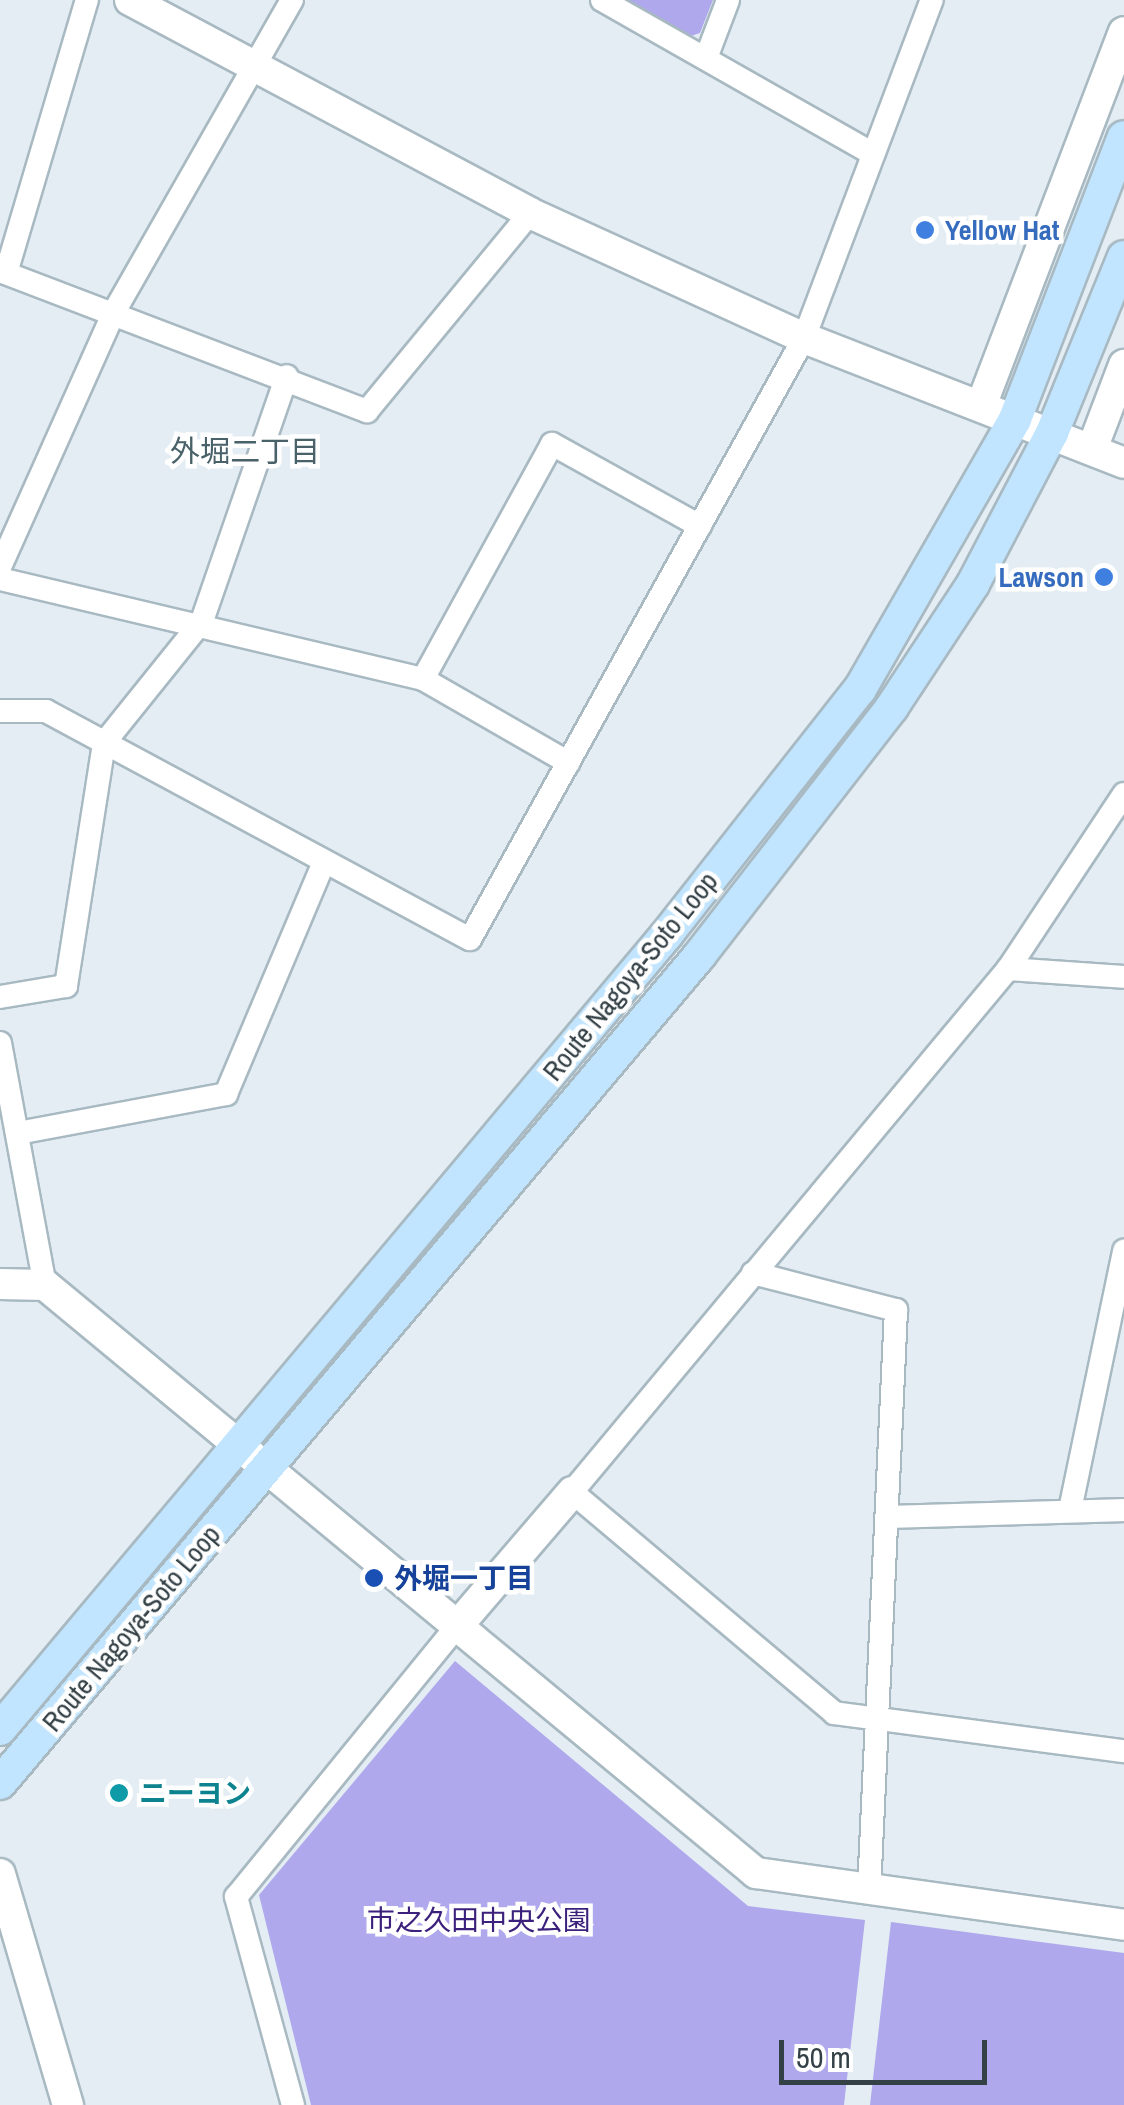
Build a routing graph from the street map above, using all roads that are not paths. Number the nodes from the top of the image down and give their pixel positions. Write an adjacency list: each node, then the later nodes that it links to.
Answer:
1 (86, 0): 14 (street)
2 (130, 0): 9 (street)
3 (292, 0): 9 (street)
4 (602, 0): 8 (street)
5 (728, 0): 8 (street)
6 (932, 0): 11 (street)
7 (1124, 32): 19 (street)
8 (706, 58): 11 (street)
9 (251, 62): 12 (street); 15 (street)
10 (1124, 137): 20 (main road, Route Nagoya-Soto Loop)
11 (873, 154): 16 (street)
12 (530, 214): 16 (street); 18 (street)
13 (1124, 257): 21 (main road, Route Nagoya-Soto Loop)
14 (3, 272): 15 (street)
15 (114, 312): 18 (street); 25 (street)
16 (804, 338): 19 (street); 24 (street)
17 (1124, 365): 22 (street)
18 (288, 376): 27 (street)
19 (981, 406): 20 (street)
20 (1016, 419): 21 (street); 44 (main road, Route Nagoya-Soto Loop)
21 (1052, 433): 22 (street); 45 (main road, Route Nagoya-Soto Loop)
22 (1092, 449): 23 (street)
23 (1124, 463)
24 (700, 526): 28 (street); 31 (street)
25 (0, 567)
26 (0, 578): 27 (street)
27 (202, 621): 28 (street); 30 (street)
28 (424, 679): 31 (street)
29 (0, 711): 30 (street)
30 (104, 743): 33 (street); 36 (street)
31 (569, 763): 33 (street)
32 (1124, 794): 34 (street)
33 (324, 862): 38 (street)
34 (1008, 969): 35 (street); 40 (street)
35 (1124, 977)
36 (0, 998)
37 (0, 1043): 38 (street)
38 (18, 1133): 42 (street)
39 (1124, 1251): 43 (street)
40 (753, 1274): 46 (street); 49 (street)
41 (0, 1284): 42 (street)
42 (45, 1285): 44 (street)
43 (1120, 1289): 47 (street)
44 (243, 1442): 45 (street); 52 (main road, Route Nagoya-Soto Loop)
45 (268, 1464): 50 (street); 54 (main road, Route Nagoya-Soto Loop)
46 (572, 1492): 50 (street); 51 (street)
47 (1070, 1510): 48 (street); 49 (street)
48 (1124, 1510)
49 (890, 1518): 51 (street)
50 (459, 1624): 56 (street); 59 (street)
51 (876, 1720): 53 (street); 56 (street)
52 (0, 1729)
53 (1124, 1751)
54 (0, 1783)
55 (0, 1874): 58 (street)
56 (869, 1892): 57 (street)
57 (1124, 1925)
58 (68, 2105)
59 (293, 2105)

